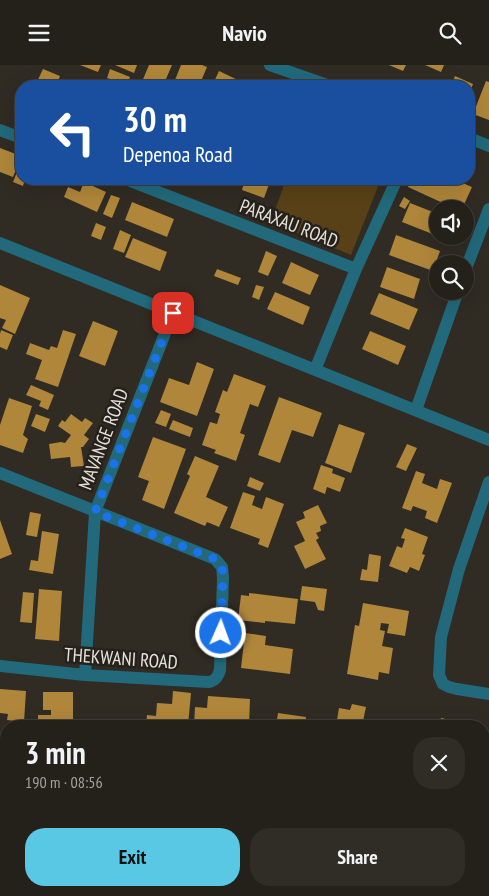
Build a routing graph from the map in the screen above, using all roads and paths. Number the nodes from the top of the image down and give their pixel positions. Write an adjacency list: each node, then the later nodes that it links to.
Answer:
1 (270, 65): 2 (street)
2 (313, 80)
3 (0, 129): 4 (street)
4 (15, 135)
5 (475, 140): 6 (street)
6 (489, 146)
7 (140, 185): 12 (street, PARAXAU ROAD)
8 (395, 185): 12 (street)
9 (489, 209): 11 (street)
10 (0, 243): 14 (street)
11 (471, 255)
12 (356, 269): 15 (street)
13 (455, 300): 16 (street)
14 (173, 313): 15 (street); 20 (street, MAVANGE ROAD)
15 (315, 369): 16 (street)
16 (416, 410): 17 (street)
17 (489, 440)
18 (0, 473): 20 (street)
19 (489, 482): 23 (street)
20 (95, 512): 22 (street, MAVANGE ROAD); 22 (street, THEKWANI ROAD)
21 (0, 666): 22 (street, THEKWANI ROAD)
22 (85, 675)
23 (489, 694)

